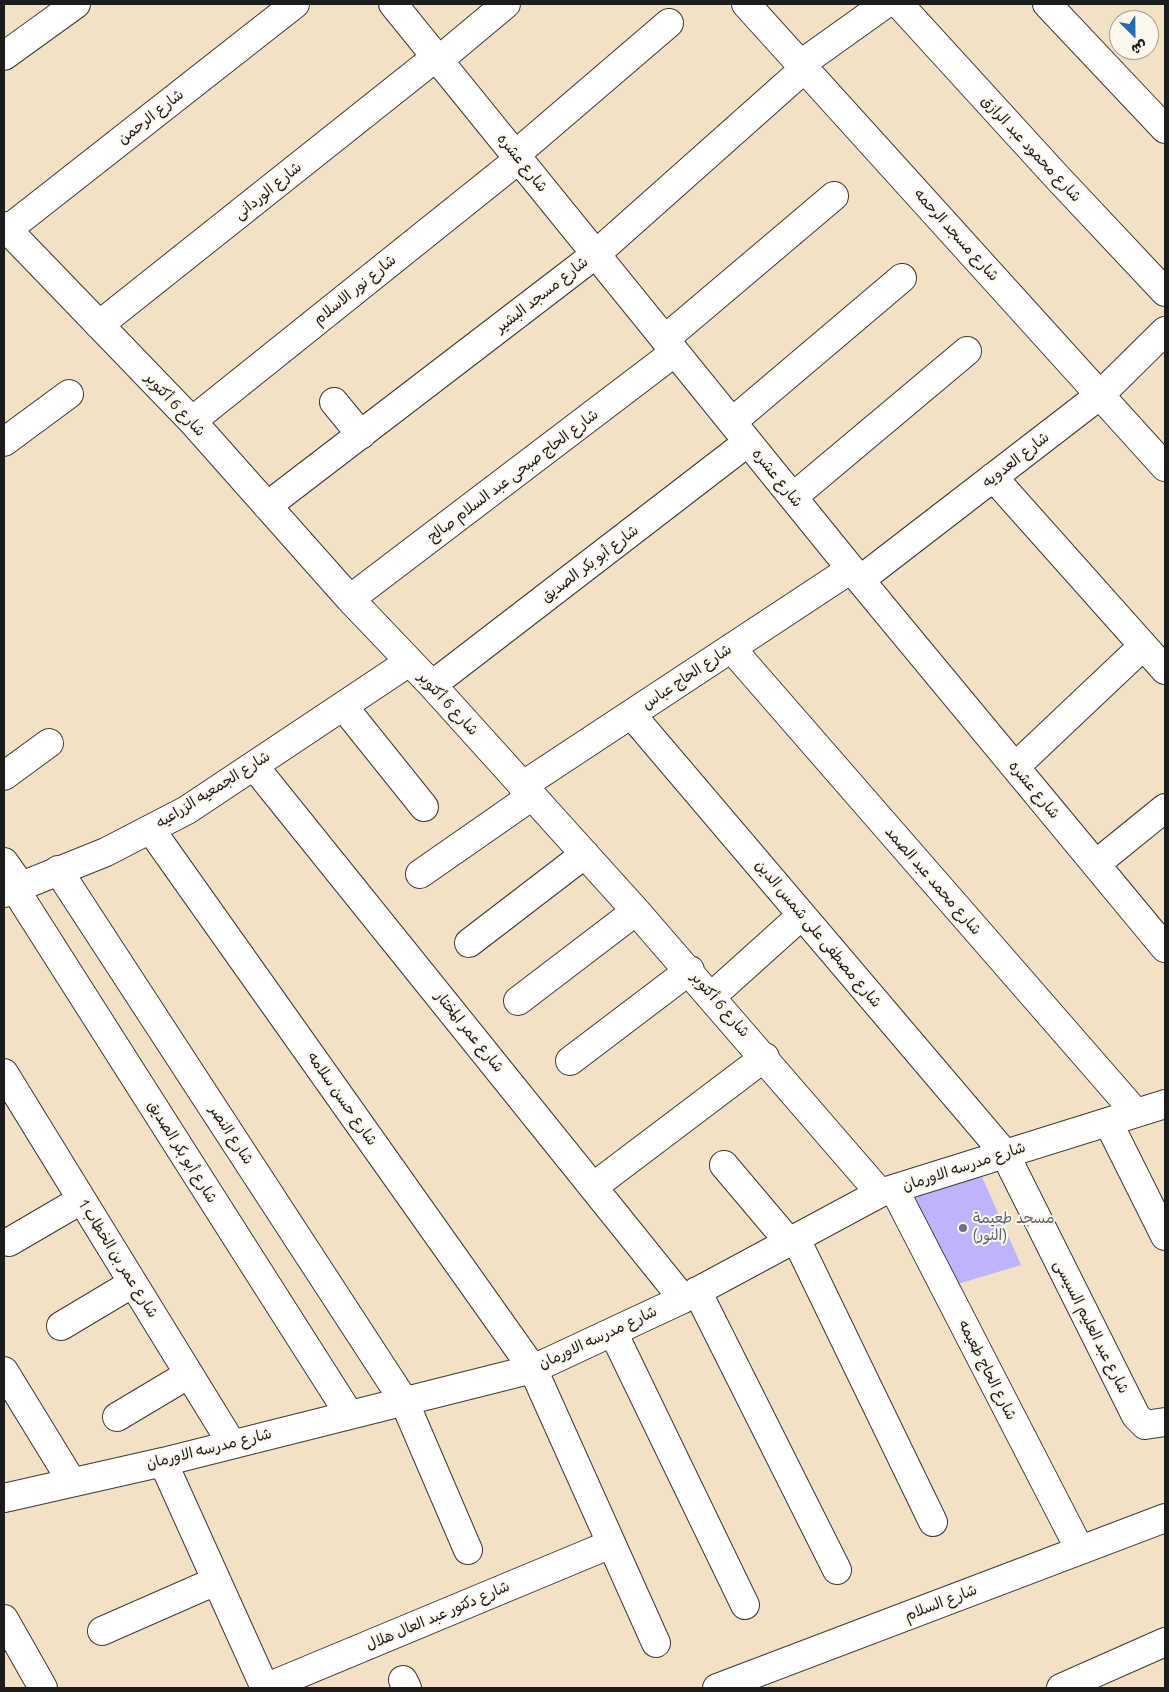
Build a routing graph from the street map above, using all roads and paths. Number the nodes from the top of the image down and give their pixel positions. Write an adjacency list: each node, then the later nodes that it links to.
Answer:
1 (76, 4): 10 (street)
2 (296, 4): 16 (street, شارع الرحمن)
3 (393, 4): 11 (street, شارع عشره)
4 (506, 4): 11 (street, شارع الوردانى)
5 (746, 4): 12 (street, شارع مسجد الرحمه)
6 (885, 4): 12 (street, شارع مسجد البشير)
7 (899, 4): 19 (street, شارع محمود عبد الرازق)
8 (1047, 4): 13 (street)
9 (669, 23): 14 (street, شارع نور الاسلام)
10 (4, 56)
11 (437, 59): 14 (street, شارع عشره); 20 (street, شارع الوردانى)
12 (803, 66): 17 (street, شارع مسجد البشير); 25 (street, شارع مسجد الرحمه)
13 (1165, 129)
14 (517, 157): 17 (street, شارع عشره); 27 (street, شارع نور الاسلام)
15 (834, 196): 22 (street, شارع الحاج صبحى عبد السلام صالح)
16 (6, 228): 20 (street, شارع 6 أكتوبر)
17 (596, 254): 22 (street, شارع عشره); 29 (street, شارع مسجد البشير)
18 (902, 278): 28 (street, شارع أبو بكر الصديق)
19 (1165, 292)
20 (99, 325): 27 (street, شارع 6 أكتوبر)
21 (1165, 331): 25 (street, شارع العدويه)
22 (670, 346): 28 (street, شارع عشره); 36 (street, شارع الحاج صبحى عبد السلام صالح)
23 (967, 351): 33 (street)
24 (69, 394): 30 (street)
25 (1100, 395): 31 (street, شارع مسجد الرحمه); 32 (street, شارع العدويه)
26 (334, 402): 29 (street)
27 (192, 421): 34 (street, شارع 6 أكتوبر)
28 (740, 432): 33 (street, شارع عشره); 41 (street, شارع أبو بكر الصديق)
29 (361, 435): 34 (street, شارع مسجد البشير)
30 (4, 442)
31 (1165, 467)
32 (993, 477): 35 (street, شارع العدويه); 37 (street)
33 (793, 497): 35 (street, شارع عشره)
34 (267, 506): 36 (street, شارع 6 أكتوبر)
35 (855, 575): 38 (street, شارع الحاج عباس); 46 (street, شارع عشره)
36 (350, 599): 39 (street, شارع 6 أكتوبر)
37 (1144, 646): 40 (street); 46 (street)
38 (731, 648): 43 (street, شارع الحاج عباس); 70 (street, شارع محمد عبد الصمد)
39 (409, 662): 41 (street, شارع 6 أكتوبر); 42 (street, شارع الجمعيه الزراعيه)
40 (1165, 670)
41 (432, 685): 48 (street, شارع 6 أكتوبر)
42 (343, 706): 45 (street, شارع الجمعيه الزراعيه); 49 (street)
43 (631, 714): 48 (street, شارع الحاج عباس); 59 (street, شارع مصطفى على شمس الدين)
44 (50, 743): 47 (street)
45 (254, 766): 51 (street, شارع الجمعيه الزراعيه); 74 (street, شارع عمر المختار)
46 (1015, 767): 54 (street, شارع عشره)
47 (4, 776)
48 (527, 791): 52 (street, شارع 6 أكتوبر); 56 (street, شارع الحاج عباس)
49 (424, 807)
50 (1165, 808): 54 (street)
51 (151, 830): 55 (street, شارع الجمعيه الزراعيه); 84 (street, شارع حسن سلامه)
52 (585, 854): 58 (street, شارع 6 أكتوبر); 60 (street)
53 (4, 862): 57 (street, شارع أبو بكر الصديق)
54 (1096, 864): 61 (street, شارع عشره)
55 (58, 870): 57 (street, شارع الجمعيه الزراعيه); 87 (street, شارع النصر)
56 (420, 874)
57 (13, 889): 88 (street, شارع أبو بكر الصديق)
58 (636, 911): 62 (street, شارع 6 أكتوبر); 64 (street)
59 (802, 915): 63 (street); 72 (street, شارع مصطفى على شمس الدين)
60 (469, 943)
61 (1165, 948)
62 (690, 970): 63 (street, شارع 6 أكتوبر); 66 (street)
63 (712, 996): 65 (street, شارع 6 أكتوبر)
64 (518, 1001)
65 (765, 1058): 74 (street); 75 (street, شارع 6 أكتوبر)
66 (570, 1061)
67 (4, 1073): 69 (street, شارع عمر بن الخطاب 1)
68 (1165, 1104): 70 (street, شارع مدرسه الاورمان)
69 (14, 1111): 76 (street, شارع عمر بن الخطاب 1)
70 (1136, 1113): 71 (street, شارع مدرسه الاورمان)
71 (1108, 1122): 72 (street, شارع مدرسه الاورمان); 77 (street)
72 (1005, 1154): 75 (street, شارع مدرسه الاورمان); 90 (street, شارع عبد العليم السيسى)
73 (724, 1165): 78 (street)
74 (593, 1187): 81 (street, شارع عمر المختار)
75 (887, 1191): 78 (street, شارع مدرسه الاورمان); 99 (street, شارع الحاج طعيمه)
76 (81, 1200): 79 (street); 80 (street, شارع عمر بن الخطاب 1)
77 (1165, 1236)
78 (792, 1240): 81 (street, شارع مدرسه الاورمان); 96 (street)
79 (9, 1242)
80 (133, 1283): 82 (street); 86 (street, شارع عمر بن الخطاب 1)
81 (690, 1295): 83 (street, شارع مدرسه الاورمان); 100 (street, شارع عمر المختار)
82 (61, 1326)
83 (613, 1332): 84 (street, شارع مدرسه الاورمان); 102 (street)
84 (533, 1369): 87 (street, شارع مدرسه الاورمان); 97 (street, شارع حسن سلامه)
85 (4, 1371): 93 (street)
86 (189, 1374): 89 (street); 91 (street, شارع عمر بن الخطاب 1)
87 (404, 1401): 88 (street, شارع مدرسه الاورمان); 98 (street, شارع النصر)
88 (349, 1414): 91 (street, شارع مدرسه الاورمان)
89 (117, 1417)
90 (1165, 1422)
91 (232, 1444): 92 (street, شارع مدرسه الاورمان)
92 (163, 1462): 93 (street, شارع مدرسه الاورمان); 101 (street)
93 (72, 1482): 94 (street, شارع مدرسه الاورمان)
94 (4, 1498)
95 (1165, 1518): 99 (street, شارع السلام)
96 (933, 1522)
97 (611, 1544): 106 (street, شارع حسن سلامه); 108 (street, شارع دكتور عبد العال هلال)
98 (468, 1550)
99 (1080, 1550): 109 (street, شارع السلام)
100 (837, 1570)
101 (216, 1581): 104 (street); 108 (street)
102 (745, 1605)
103 (4, 1619): 107 (street)
104 (102, 1631)
105 (1165, 1642): 110 (street)
106 (656, 1643)
107 (43, 1688)
108 (265, 1688)
109 (717, 1688)
110 (1061, 1688)

